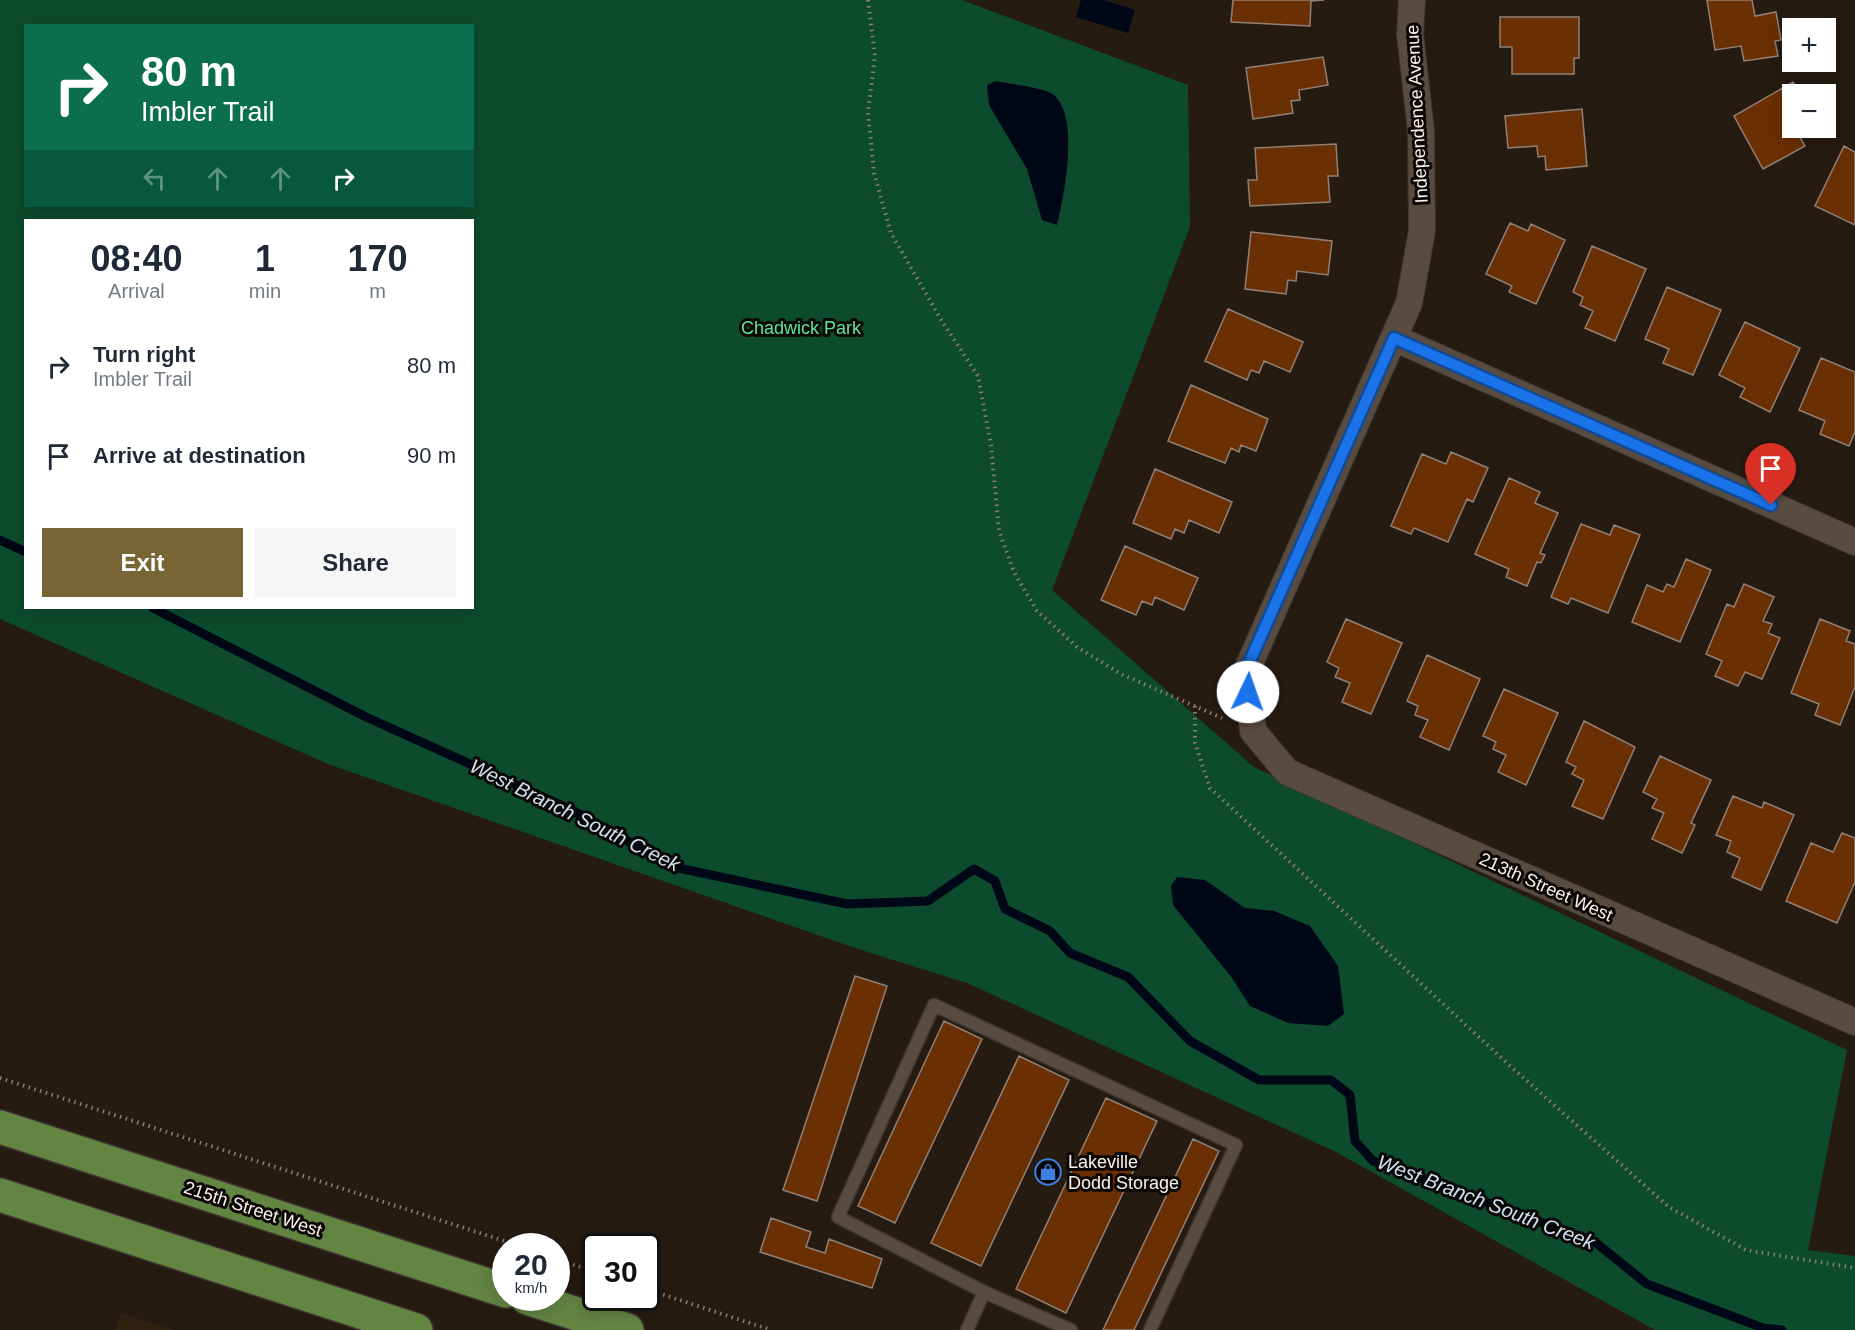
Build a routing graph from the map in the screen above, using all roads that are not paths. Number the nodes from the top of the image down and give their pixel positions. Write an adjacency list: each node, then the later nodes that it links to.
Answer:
1 (1412, 0): 2 (street, Independence Avenue)
2 (1394, 338): 3 (street); 4 (street, Independence Avenue)
3 (1855, 542)
4 (1253, 731): 5 (street, 213th Street West)
5 (1855, 1022)
6 (0, 1127): 8 (main road, 215th Street West)
7 (0, 1195): 11 (main road)
8 (492, 1286)
9 (984, 1292): 13 (lane); 14 (lane); 15 (lane)
10 (568, 1311): 12 (main road)
11 (416, 1330)
12 (627, 1330)
13 (967, 1330)
14 (1071, 1330)
15 (1150, 1330)

